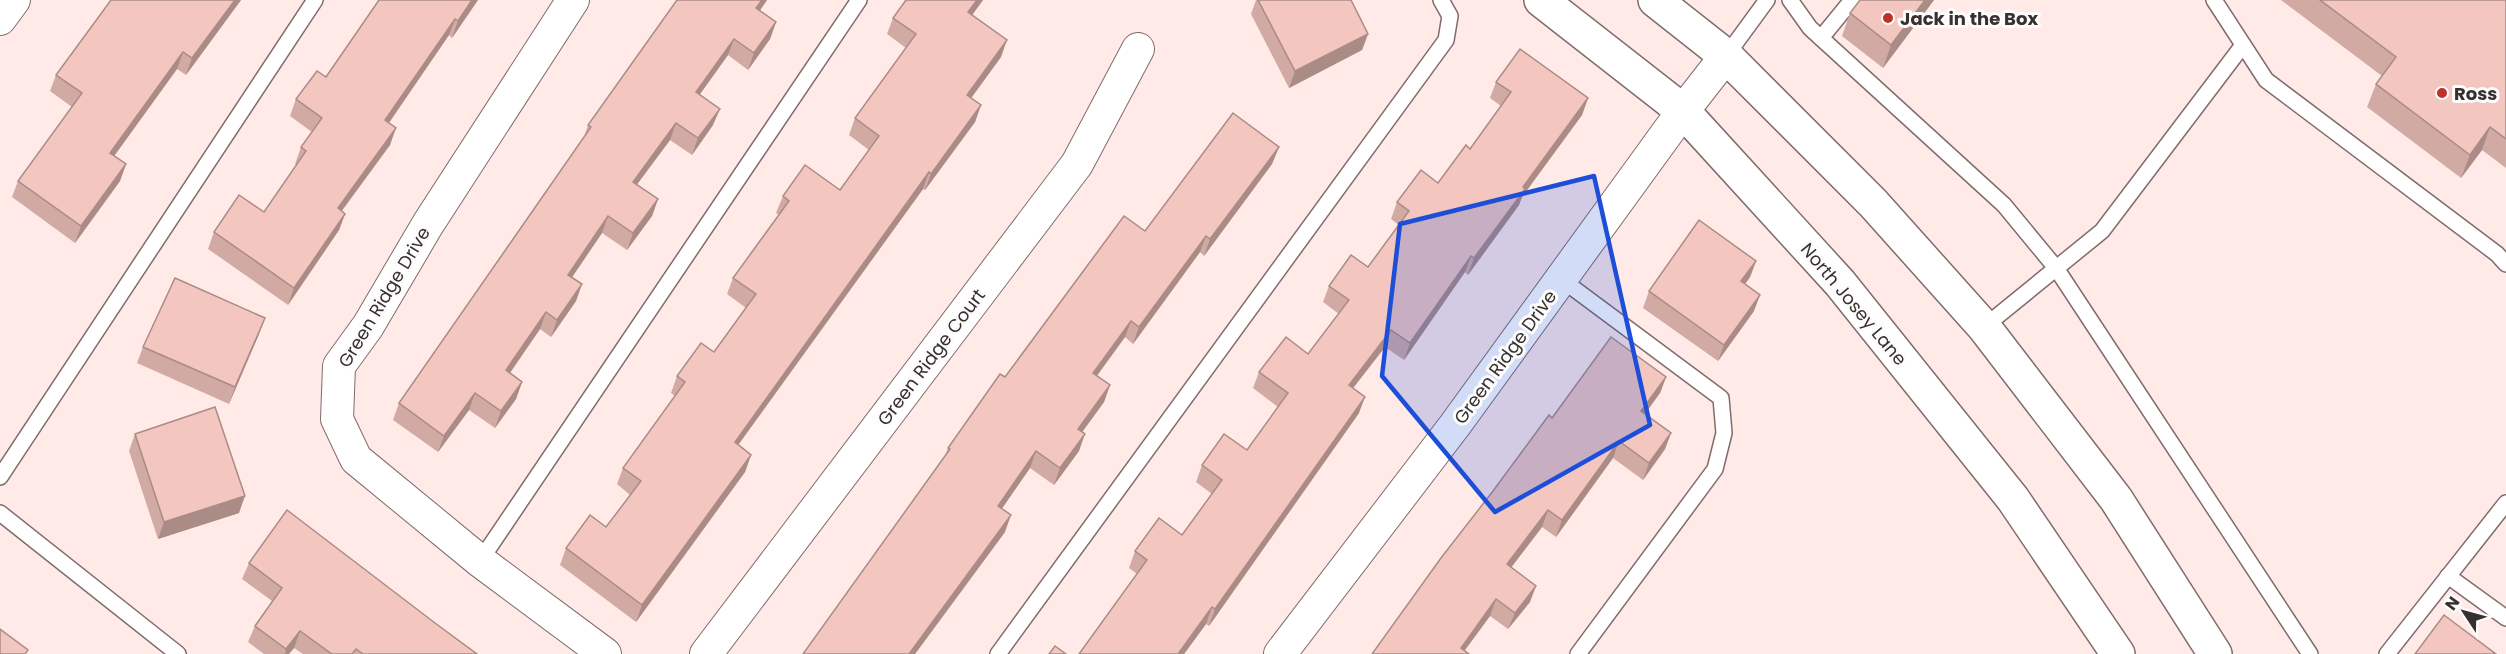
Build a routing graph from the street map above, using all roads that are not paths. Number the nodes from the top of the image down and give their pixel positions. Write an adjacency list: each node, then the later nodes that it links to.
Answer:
1 (14, 0): 12 (street)
2 (315, 0): 22 (lane)
3 (573, 0): 25 (street, Green Ridge Drive)
4 (859, 0): 25 (lane)
5 (1441, 0): 31 (lane)
6 (1541, 0): 17 (main road, North Josey Lane)
7 (1655, 0): 16 (main road)
8 (1767, 0): 16 (lane)
9 (1790, 0): 13 (lane)
10 (1852, 0): 13 (lane)
11 (2214, 0): 14 (lane)
12 (0, 19)
13 (1821, 38): 19 (lane)
14 (2243, 45): 18 (lane); 19 (lane)
15 (1138, 49): 30 (street, Green Ridge Court)
16 (1726, 56): 17 (street, Green Ridge Drive); 21 (main road)
17 (1683, 111): 20 (street, Green Ridge Drive); 34 (main road, North Josey Lane)
18 (2506, 264)
19 (2056, 268): 21 (lane); 36 (lane)
20 (1562, 279): 32 (street, Green Ridge Drive); 33 (lane)
21 (1984, 327): 35 (main road)
22 (0, 477)
23 (2506, 503): 26 (lane)
24 (0, 513): 28 (lane)
25 (480, 561): 29 (street, Green Ridge Drive)
26 (2448, 576): 27 (lane); 37 (lane)
27 (2506, 618)
28 (178, 654)
29 (605, 654)
30 (706, 654)
31 (998, 654)
32 (1280, 654)
33 (1578, 654)
34 (2118, 654)
35 (2215, 654)
36 (2310, 654)
37 (2387, 654)

